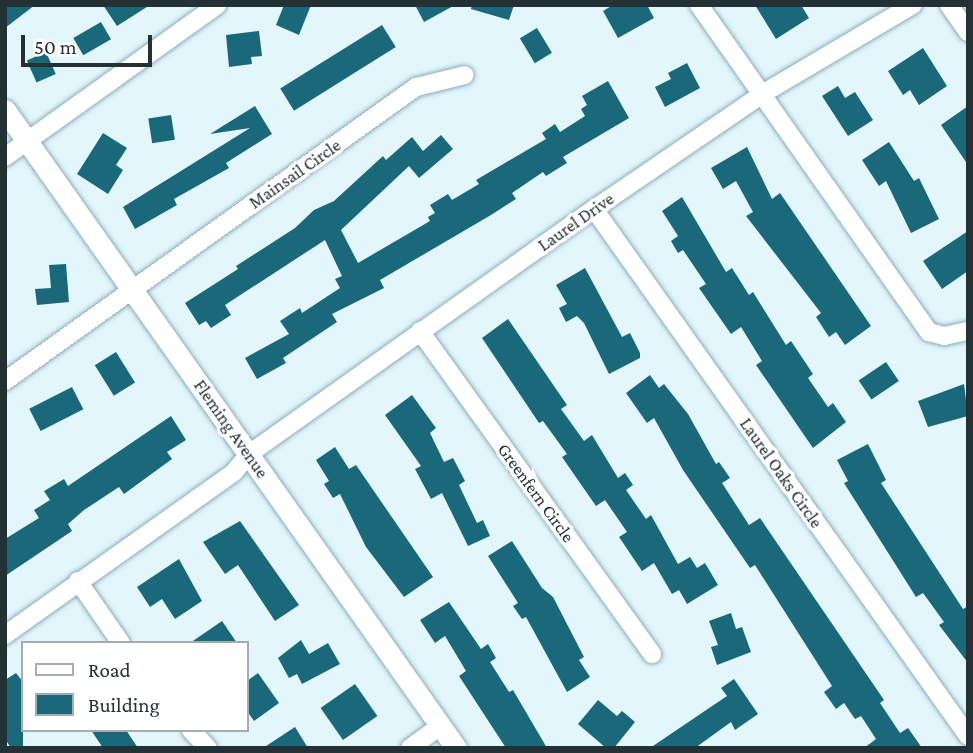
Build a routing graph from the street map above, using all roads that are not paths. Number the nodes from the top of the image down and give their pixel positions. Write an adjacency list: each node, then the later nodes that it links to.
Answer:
1 (216, 5): 9 (street)
2 (699, 5): 7 (street)
3 (913, 5): 7 (street, Laurel Drive)
4 (949, 5): 5 (street)
5 (968, 32)
6 (465, 75): 12 (street, Mainsail Circle)
7 (764, 93): 11 (street, Laurel Drive); 14 (street)
8 (5, 110): 9 (street, Fleming Avenue)
9 (27, 141): 10 (street); 12 (street, Fleming Avenue)
10 (5, 157)
11 (594, 209): 13 (street, Laurel Drive); 23 (street, Laurel Oaks Circle)
12 (133, 289): 15 (street, Mainsail Circle); 16 (street, Fleming Avenue)
13 (420, 331): 16 (street, Laurel Drive); 20 (street, Greenfern Circle)
14 (968, 331)
15 (5, 381)
16 (249, 454): 17 (street, Laurel Drive); 21 (street, Fleming Avenue)
17 (78, 582): 18 (street, Laurel Drive); 19 (street)
18 (5, 635)
19 (120, 641)
20 (652, 654)
21 (440, 726): 25 (street); 26 (street, Fleming Avenue)
22 (193, 732): 24 (street)
23 (968, 736)
24 (208, 748)
25 (410, 748)
26 (456, 748)

